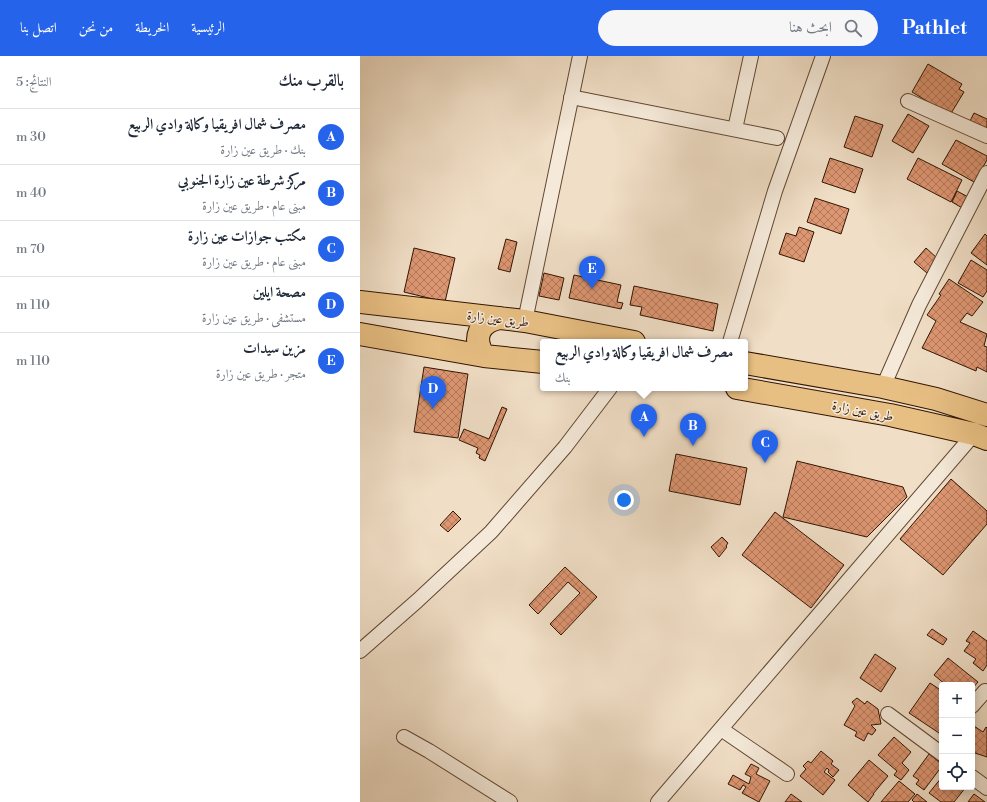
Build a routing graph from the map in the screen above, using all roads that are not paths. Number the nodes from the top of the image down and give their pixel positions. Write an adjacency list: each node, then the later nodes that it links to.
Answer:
1 (580, 56): 4 (street)
2 (751, 56): 6 (street)
3 (823, 56): 15 (street)
4 (572, 97): 6 (street); 12 (street)
5 (908, 101): 7 (street)
6 (735, 129): 8 (street)
7 (987, 136)
8 (777, 138)
9 (987, 173): 19 (street)
10 (360, 302): 11 (main road, طريق عين زارة)
11 (500, 318): 12 (main road, طريق عين زارة); 16 (main road)
12 (525, 321): 14 (main road, طريق عين زارة)
13 (360, 334): 16 (main road)
14 (618, 339)
15 (731, 339)
16 (484, 356): 17 (main road)
17 (540, 362)
18 (748, 364): 19 (main road, طريق عين زارة)
19 (883, 387): 22 (main road, طريق عين زارة)
20 (748, 390): 23 (main road, طريق عين زارة)
21 (608, 391): 24 (street)
22 (987, 415)
23 (980, 437): 28 (street)
24 (360, 651)
25 (985, 691): 26 (street)
26 (975, 703)
27 (888, 714): 30 (street)
28 (721, 729): 31 (street); 35 (street)
29 (404, 737): 34 (street)
30 (939, 748)
31 (787, 774)
32 (975, 779): 33 (street)
33 (987, 788)
34 (510, 802)
35 (658, 802)

